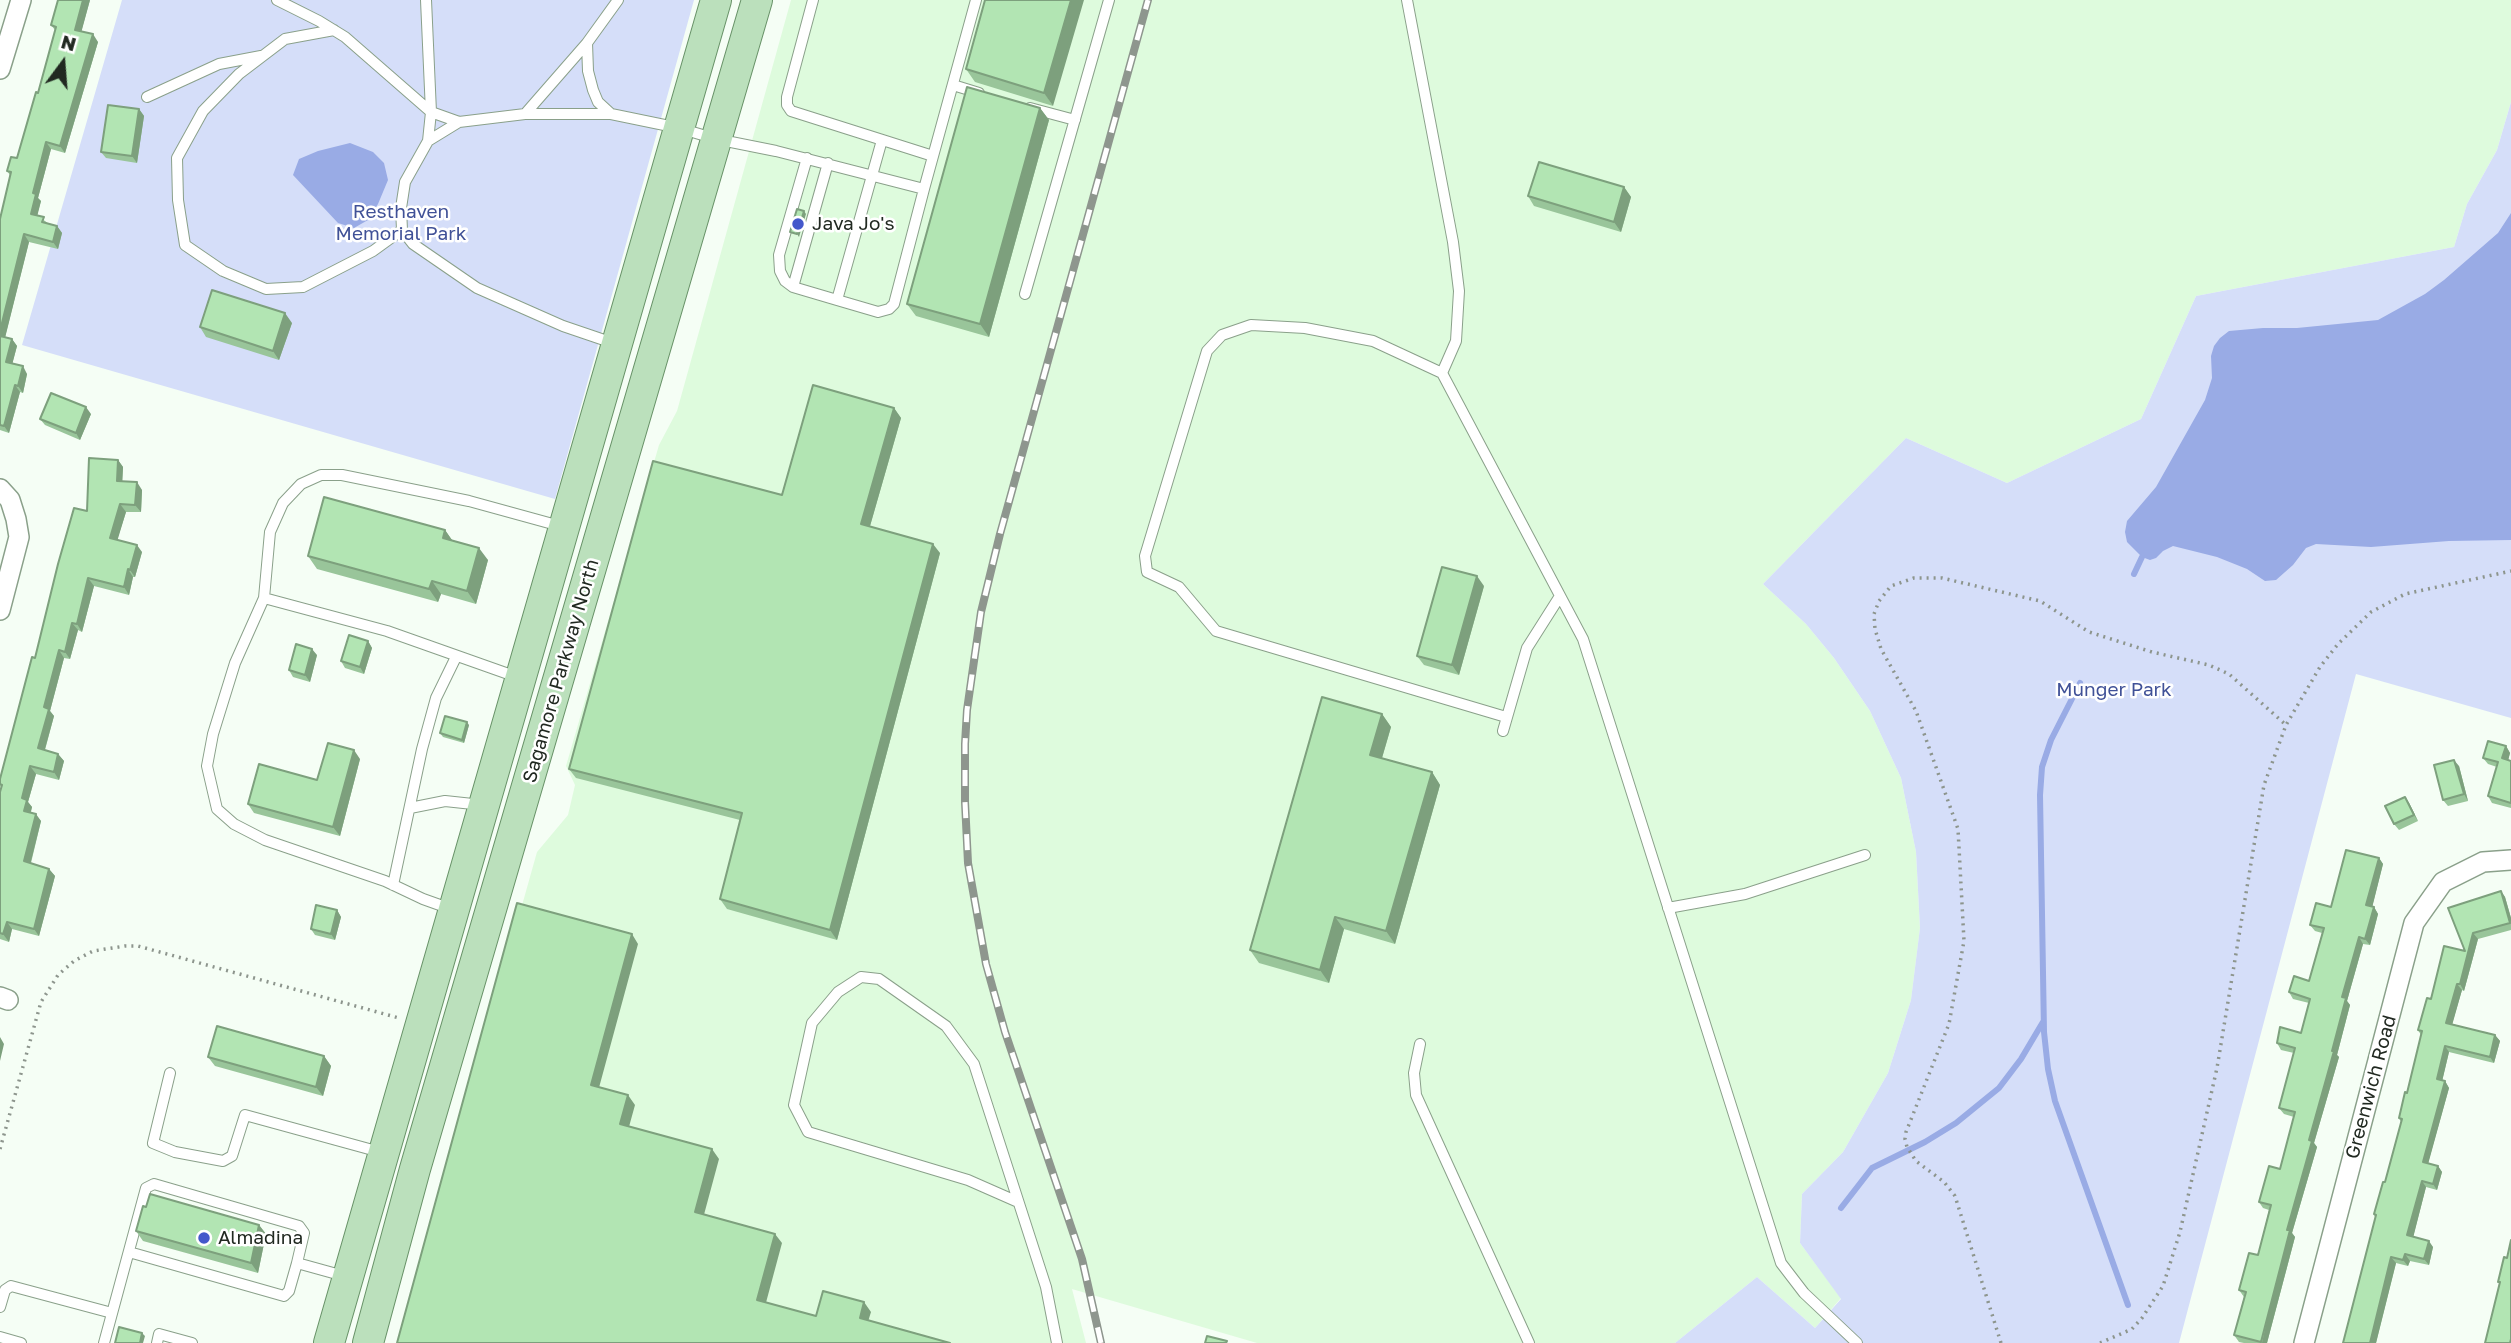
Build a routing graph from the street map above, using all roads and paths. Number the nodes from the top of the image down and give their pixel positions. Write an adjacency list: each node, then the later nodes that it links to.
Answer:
1 (21, 0): 14 (street)
2 (277, 0): 11 (lane)
3 (426, 0): 19 (lane)
4 (618, 0): 12 (lane)
5 (716, 0): 24 (main road, Sagamore Parkway North)
6 (757, 0): 25 (main road, Sagamore Parkway North)
7 (813, 0): 27 (lane)
8 (976, 0): 15 (lane)
9 (1109, 0): 22 (lane)
10 (1407, 0): 38 (lane)
11 (334, 30): 13 (lane); 19 (lane)
12 (587, 43): 20 (lane); 21 (lane)
13 (265, 55): 17 (lane); 33 (lane)
14 (0, 69)
15 (953, 85): 16 (lane); 28 (lane)
16 (989, 96)
17 (147, 97)
18 (1014, 103): 22 (lane)
19 (431, 112): 23 (lane); 26 (lane)
20 (525, 114): 21 (lane); 23 (lane)
21 (611, 114): 24 (lane)
22 (1075, 120): 35 (lane)
23 (459, 122): 26 (lane)
24 (679, 128): 25 (lane); 37 (main road, Sagamore Parkway North)
25 (716, 139): 29 (lane); 74 (main road, Sagamore Parkway North)
26 (428, 141): 33 (lane)
27 (881, 141): 28 (lane); 31 (lane)
28 (933, 156): 32 (lane)
29 (807, 158): 30 (lane); 34 (lane)
30 (828, 163): 31 (lane); 34 (lane)
31 (873, 174): 32 (lane); 36 (lane)
32 (924, 189): 36 (lane)
33 (402, 230): 37 (lane)
34 (793, 287): 36 (lane)
35 (1025, 294)
36 (837, 300)
37 (617, 345): 40 (main road, Sagamore Parkway North)
38 (1442, 373): 42 (lane); 47 (lane)
39 (0, 489): 44 (street)
40 (564, 527): 43 (lane); 46 (main road, Sagamore Parkway North)
41 (2511, 571): 48 (path)
42 (1560, 596): 47 (lane); 55 (lane)
43 (264, 598): 45 (lane); 54 (lane)
44 (0, 610)
45 (456, 657): 46 (lane); 51 (lane)
46 (520, 679): 50 (main road, Sagamore Parkway North)
47 (1506, 717): 49 (lane)
48 (2286, 725): 78 (path); 79 (path)
49 (1503, 731)
50 (484, 806): 51 (lane); 56 (main road, Sagamore Parkway North)
51 (410, 808): 54 (lane)
52 (1865, 855): 55 (lane)
53 (2511, 860): 80 (street, Greenwich Road)
54 (393, 885): 56 (lane)
55 (1668, 908): 77 (lane)
56 (454, 910): 61 (main road, Sagamore Parkway North)
57 (401, 1018): 60 (path)
58 (1420, 1044): 76 (lane)
59 (170, 1073): 61 (lane)
60 (0, 1149)
61 (384, 1153): 65 (main road, Sagamore Parkway North)
62 (1018, 1202): 62 (lane); 75 (lane)
63 (129, 1252): 64 (lane); 64 (lane); 67 (lane)
64 (297, 1263): 65 (lane)
65 (348, 1278): 73 (main road, Sagamore Parkway North)
66 (0, 1307): 67 (lane)
67 (112, 1314): 70 (lane)
68 (0, 1337): 69 (lane)
69 (21, 1343)
70 (104, 1343)
71 (157, 1343): 72 (lane)
72 (192, 1343)
73 (329, 1343)
74 (368, 1343)
75 (1057, 1343)
76 (1529, 1343)
77 (1857, 1343)
78 (2001, 1343)
79 (2100, 1343)
80 (2304, 1343)

